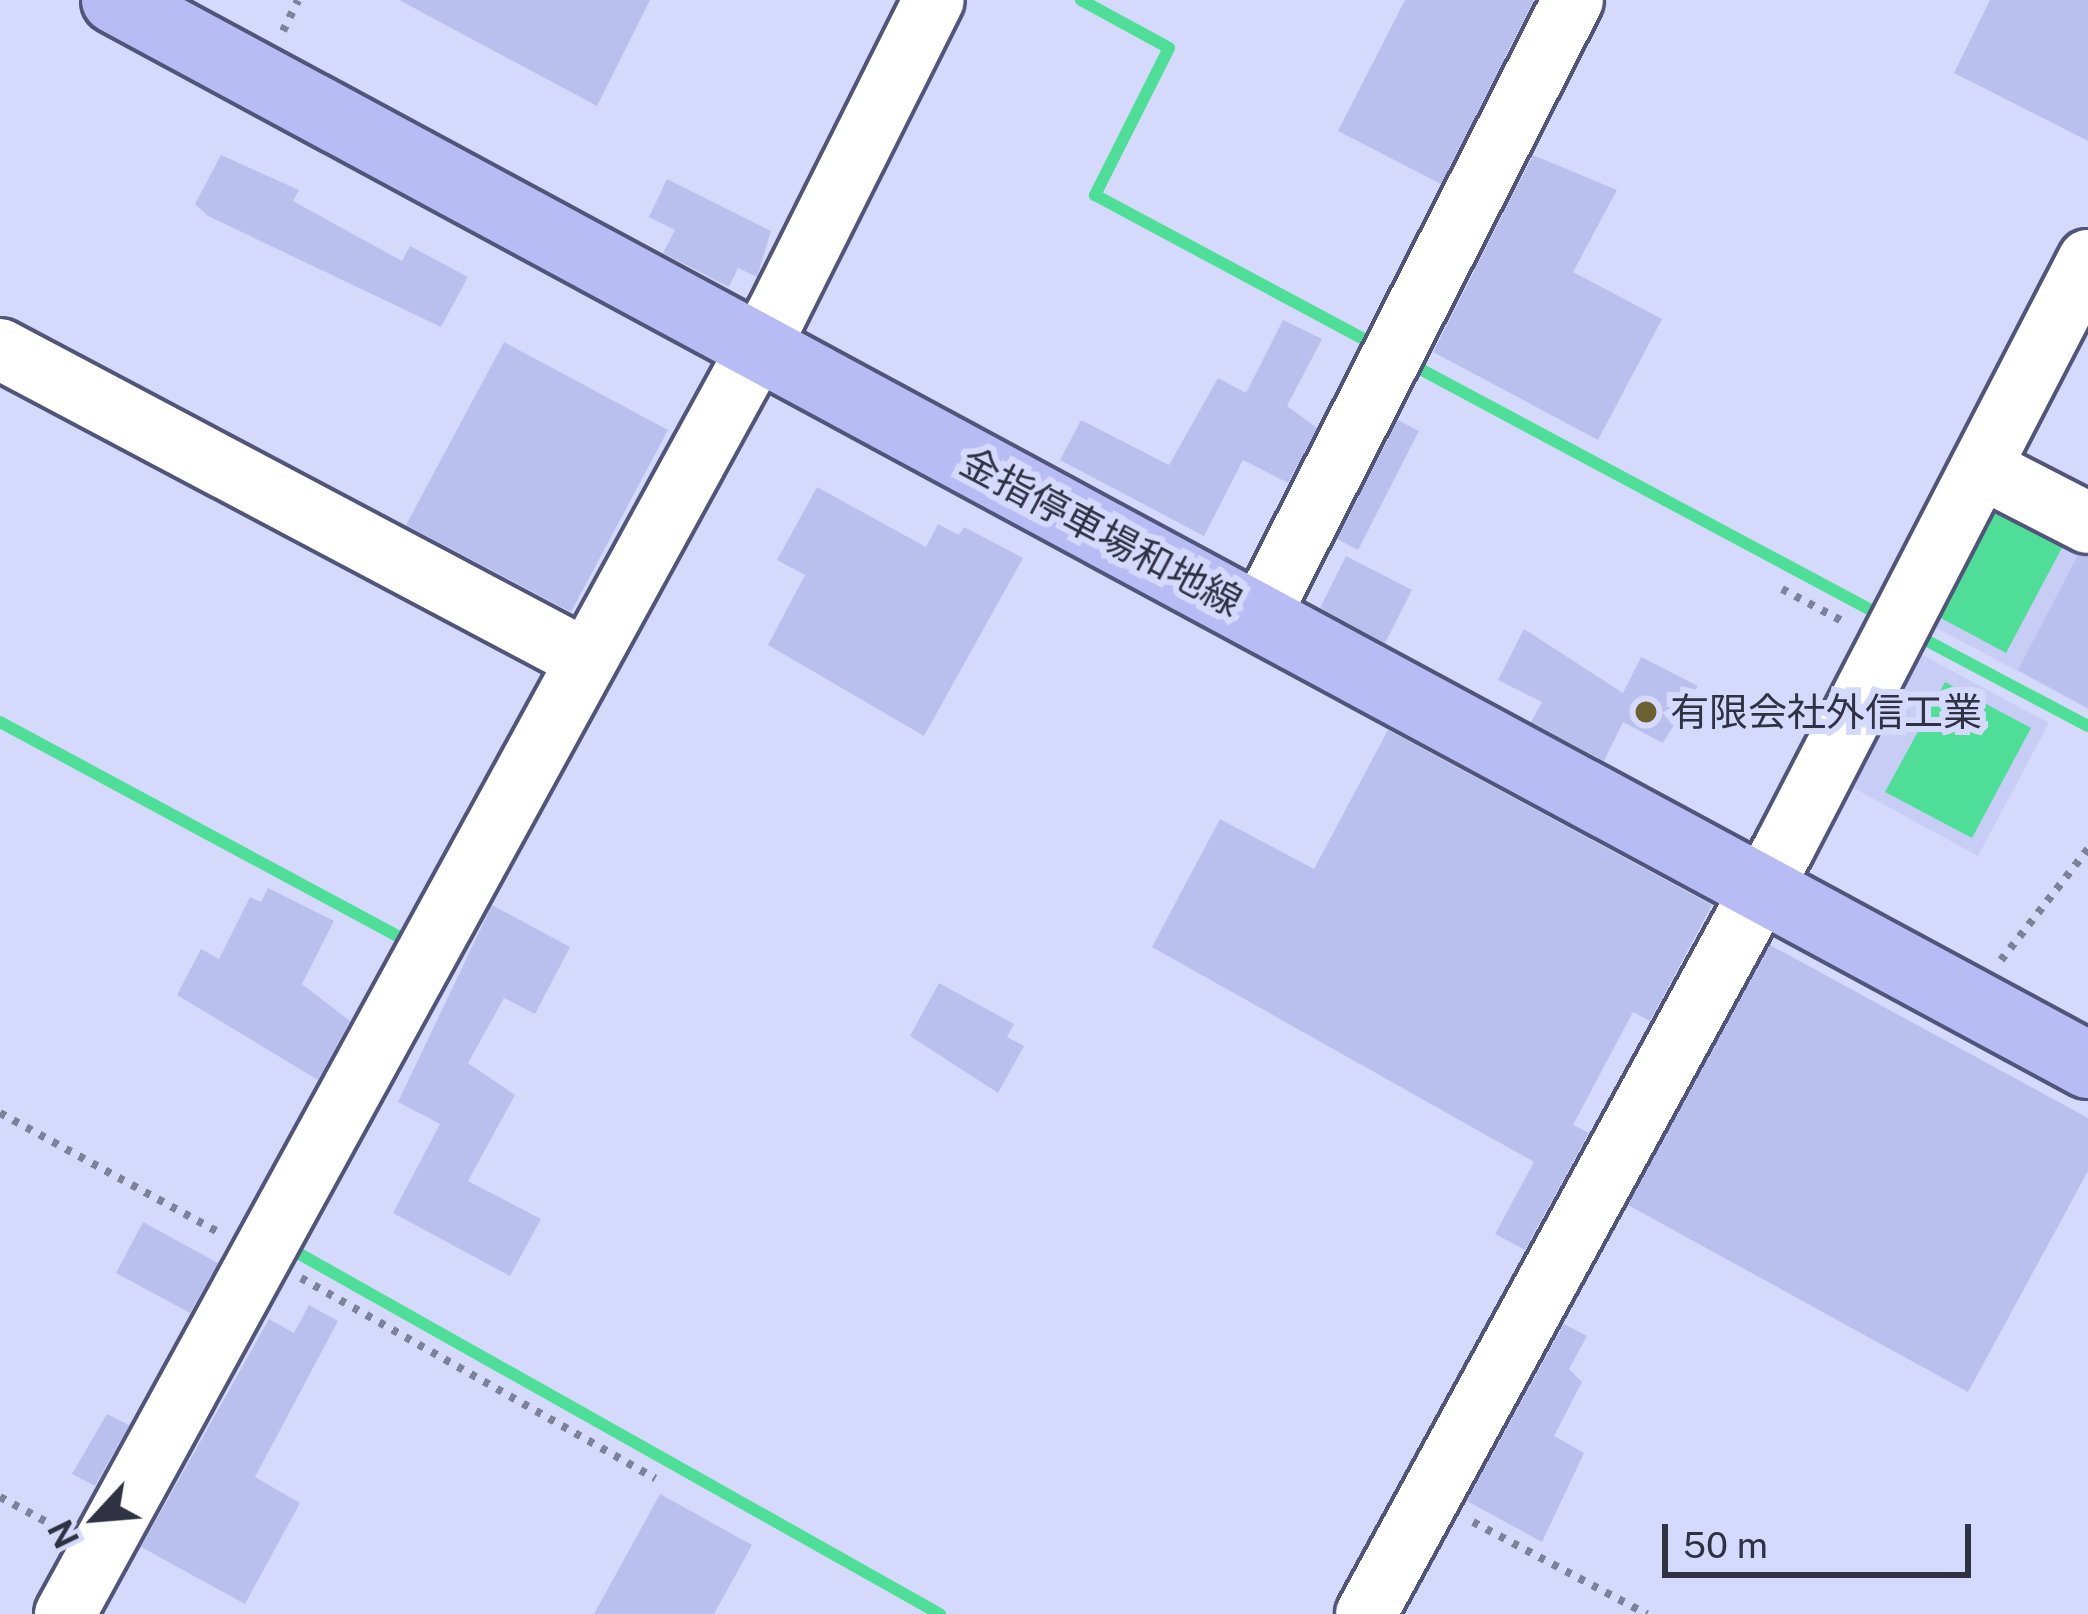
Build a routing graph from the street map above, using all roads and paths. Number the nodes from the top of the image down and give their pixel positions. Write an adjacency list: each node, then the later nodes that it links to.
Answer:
1 (115, 0): 5 (main road, 金指停車場和地線)
2 (934, 0): 5 (street)
3 (1573, 0): 10 (street)
4 (2088, 260): 7 (street)
5 (758, 346): 10 (main road, 金指停車場和地線); 12 (street)
6 (0, 349): 12 (street)
7 (1981, 468): 8 (street); 11 (street)
8 (2088, 524)
9 (1782, 589): 11 (path)
10 (1259, 617): 14 (main road, 金指停車場和地線)
11 (1888, 646): 14 (street)
12 (585, 659): 18 (street)
13 (2088, 849): 15 (path)
14 (1760, 888): 15 (main road, 金指停車場和地線); 21 (street)
15 (1976, 1004): 16 (main road, 金指停車場和地線)
16 (2088, 1064)
17 (0, 1113): 18 (path)
18 (260, 1255): 19 (path); 22 (street)
19 (655, 1478)
20 (0, 1497): 22 (path)
21 (1428, 1499): 24 (street); 25 (path)
22 (100, 1551): 23 (street)
23 (65, 1614)
24 (1366, 1614)
25 (1647, 1614)

